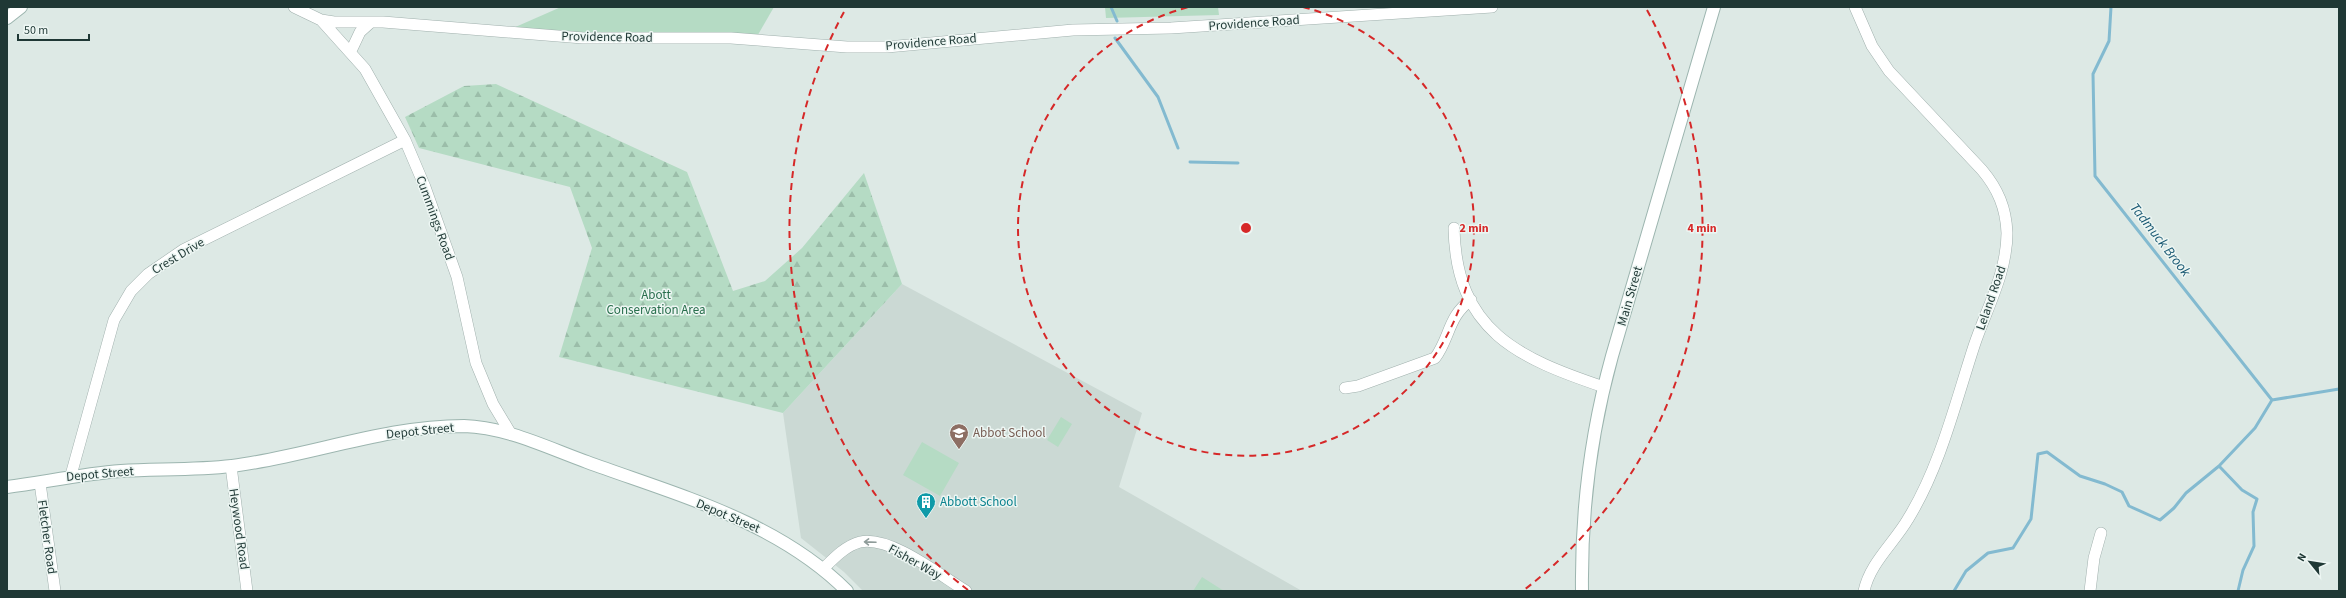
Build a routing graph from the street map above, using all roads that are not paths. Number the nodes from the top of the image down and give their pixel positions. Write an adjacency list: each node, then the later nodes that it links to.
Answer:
1 (21, 7): 6 (main road)
2 (294, 7): 7 (street, Providence Road)
3 (1492, 7): 8 (street, Providence Road)
4 (1714, 7): 13 (main road, Main Street)
5 (1855, 7): 27 (street, Leland Road)
6 (7, 18)
7 (321, 20): 8 (street, Providence Road); 9 (street, Cummings Road)
8 (370, 23): 9 (street)
9 (351, 52): 10 (street, Cummings Road)
10 (405, 140): 15 (street, Cummings Road); 17 (street, Crest Drive)
11 (1454, 228): 12 (street)
12 (1471, 300): 13 (street); 14 (street)
13 (1604, 387): 26 (main road, Main Street)
14 (1346, 388)
15 (511, 434): 16 (main road, Depot Street); 21 (main road, Depot Street)
16 (231, 466): 17 (main road, Depot Street); 23 (street, Heywood Road)
17 (71, 475): 18 (main road, Depot Street)
18 (40, 482): 19 (main road, Depot Street); 22 (street, Fletcher Road)
19 (7, 487)
20 (2101, 533): 28 (street)
21 (823, 569): 24 (main road, Depot Street); 25 (street, Fisher Way, one-way to 21)
22 (55, 591)
23 (247, 591)
24 (847, 591)
25 (966, 591)
26 (1582, 591)
27 (1864, 591)
28 (2090, 591)

